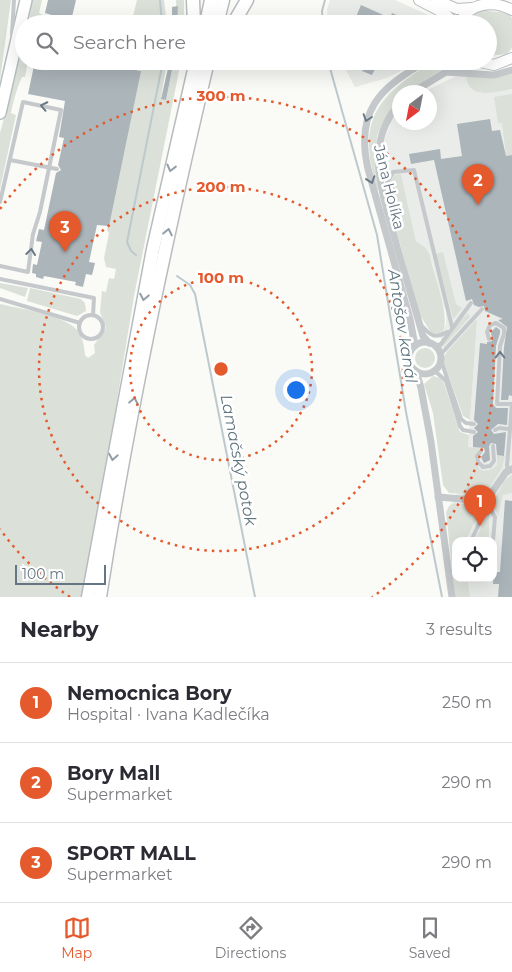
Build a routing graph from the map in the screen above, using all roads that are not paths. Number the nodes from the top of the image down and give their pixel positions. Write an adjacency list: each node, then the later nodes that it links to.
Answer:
1 (14, 0): 30 (lane)
2 (20, 0): 12 (main road)
3 (26, 0): 13 (main road)
4 (192, 0): 14 (highway)
5 (212, 0): 15 (highway)
6 (223, 0): 16 (highway)
7 (247, 0): 17 (highway)
8 (419, 0): 9 (main road)
9 (437, 5): 10 (main road); 18 (main road)
10 (472, 8): 11 (main road); 19 (main road)
11 (512, 10)
12 (19, 15)
13 (23, 15)
14 (193, 15)
15 (208, 15)
16 (220, 15)
17 (238, 15)
18 (447, 15)
19 (464, 15)
20 (15, 55): 33 (main road)
21 (512, 58): 22 (main road)
22 (497, 65)
23 (193, 70): 70 (highway, one-way to 70)
24 (206, 70): 31 (highway)
25 (211, 70): 31 (highway)
26 (412, 70): 51 (street, Jána Holíka, one-way to 51)
27 (448, 70): 29 (street)
28 (512, 70): 29 (street)
29 (445, 72): 32 (street)
30 (5, 75)
31 (203, 83): 71 (highway, one-way to 31)
32 (424, 85)
33 (0, 113)
34 (392, 114): 38 (street, Jána Holíka)
35 (10, 160): 36 (lane); 36 (lane, one-way to 35); 39 (lane)
36 (49, 168): 37 (lane); 40 (lane, one-way to 36)
37 (57, 169)
38 (383, 191): 47 (street, Jána Holíka); 48 (lane)
39 (0, 202)
40 (0, 266)
41 (0, 279): 45 (lane)
42 (0, 299): 46 (lane)
43 (471, 303): 48 (lane)
44 (482, 309): 52 (lane)
45 (93, 315): 46 (lane); 46 (lane)
46 (80, 323)
47 (420, 324): 48 (lane); 50 (street, Jána Holíka)
48 (450, 329): 50 (lane)
49 (489, 339): 57 (lane, one-way to 49)
50 (432, 344): 51 (street); 52 (street)
51 (415, 346): 53 (street)
52 (441, 357): 54 (street); 58 (lane)
53 (416, 371): 55 (street); 56 (street)
54 (435, 371): 55 (street); 61 (lane)
55 (428, 374): 56 (street)
56 (421, 388): 66 (street)
57 (512, 404): 59 (lane)
58 (474, 424)
59 (510, 429): 60 (lane); 64 (lane)
60 (495, 430)
61 (474, 432)
62 (493, 446): 63 (lane)
63 (481, 451)
64 (510, 451): 65 (lane)
65 (511, 469): 67 (street)
66 (438, 497): 67 (street); 72 (street)
67 (486, 501): 68 (lane); 69 (lane)
68 (473, 537)
69 (493, 537)
70 (88, 597)
71 (100, 597)
72 (452, 597)

